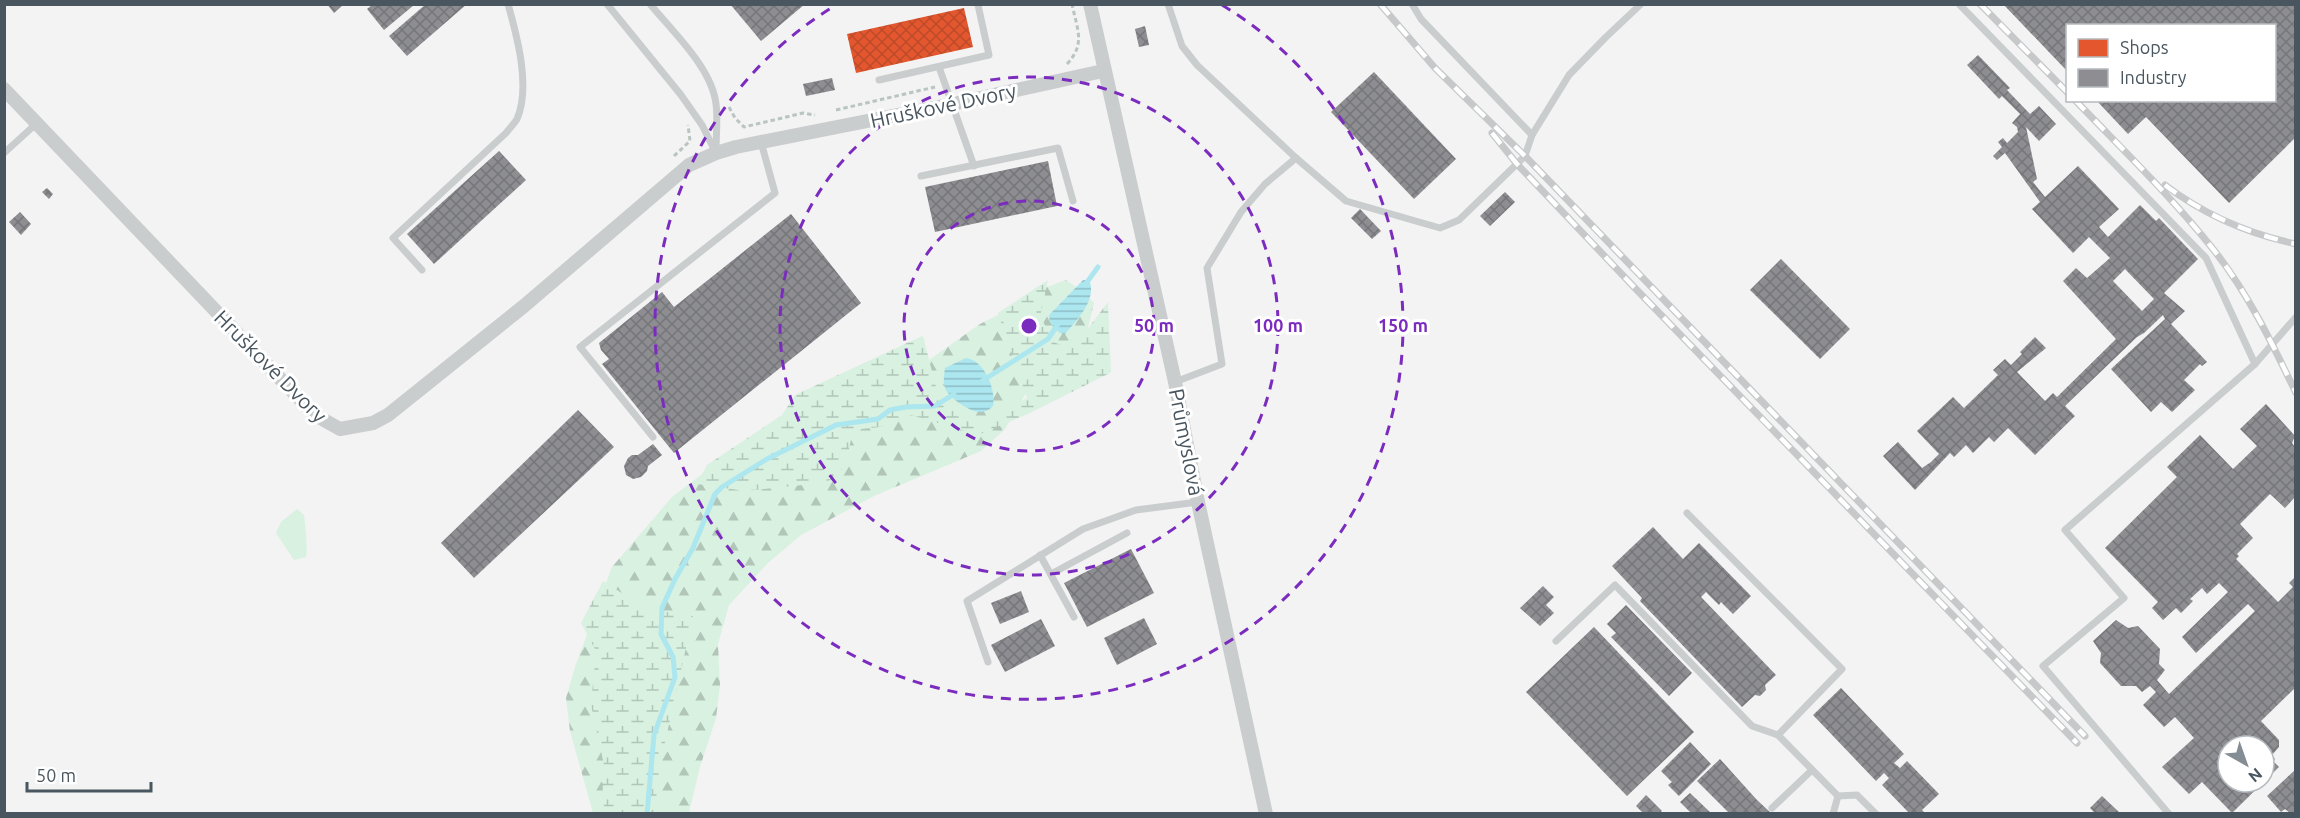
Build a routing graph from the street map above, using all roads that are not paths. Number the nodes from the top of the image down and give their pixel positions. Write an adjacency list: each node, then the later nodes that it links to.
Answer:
1 (508, 4): 24 (lane)
2 (607, 4): 19 (lane)
3 (650, 4): 19 (lane)
4 (1090, 4): 11 (street)
5 (1168, 4): 20 (lane)
6 (1412, 4): 16 (lane)
7 (1641, 4): 16 (lane)
8 (1959, 4): 26 (lane)
9 (978, 5): 10 (lane)
10 (939, 66): 12 (lane); 14 (lane)
11 (1103, 71): 14 (street, Hruškové Dvory); 27 (street, Průmyslová)
12 (879, 80)
13 (4, 89): 15 (street, Hruškové Dvory)
14 (953, 104): 17 (street, Hruškové Dvory); 21 (lane)
15 (37, 123): 18 (lane); 19 (street, Hruškové Dvory)
16 (1532, 135): 20 (lane)
17 (760, 142): 19 (street, Hruškové Dvory); 28 (lane)
18 (4, 153)
19 (716, 153)
20 (1296, 158): 27 (lane)
21 (974, 166): 22 (lane); 23 (lane)
22 (921, 176)
23 (1073, 201)
24 (422, 270)
25 (2295, 317): 26 (lane)
26 (2255, 364): 44 (lane)
27 (1175, 382): 29 (street, Průmyslová)
28 (653, 437)
29 (1198, 502): 32 (lane); 41 (street, Průmyslová)
30 (1687, 513): 37 (lane)
31 (1127, 533): 33 (lane)
32 (1040, 555): 33 (lane); 36 (lane)
33 (1050, 574): 34 (lane)
34 (1074, 617)
35 (1556, 641): 37 (lane)
36 (988, 662)
37 (1778, 735): 38 (lane)
38 (1812, 770): 39 (lane); 40 (lane)
39 (1838, 796): 42 (lane); 43 (lane)
40 (1772, 807)
41 (1266, 813)
42 (1833, 813)
43 (1876, 813)
44 (2169, 813)

